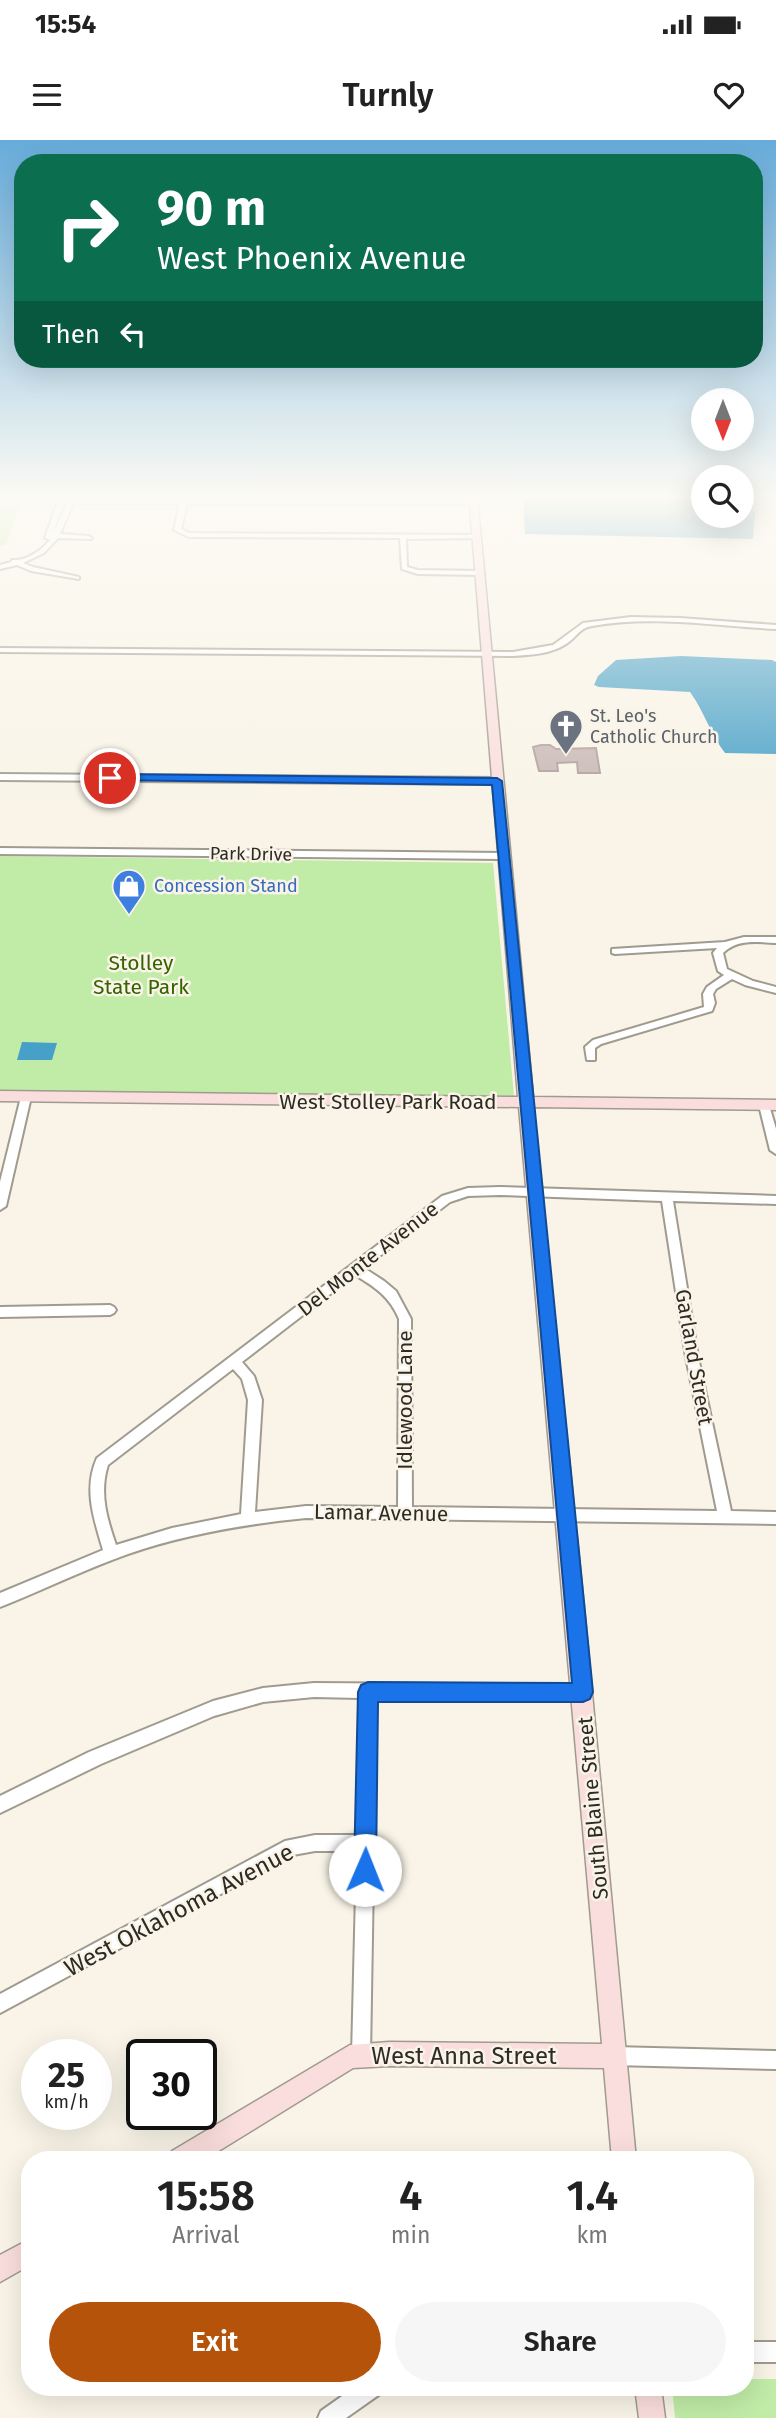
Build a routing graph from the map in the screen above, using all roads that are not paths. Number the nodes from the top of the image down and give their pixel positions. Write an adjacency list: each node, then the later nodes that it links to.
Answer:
1 (482, 601): 4 (street, South Blaine Street)
2 (774, 627): 4 (street)
3 (0, 650): 4 (street)
4 (486, 654): 6 (street, South Blaine Street)
5 (0, 777): 6 (street)
6 (497, 781): 8 (street, South Blaine Street)
7 (0, 852): 8 (street, Park Drive)
8 (503, 856): 17 (street, South Blaine Street)
9 (776, 940): 10 (street)
10 (724, 946): 11 (street); 12 (street)
11 (615, 951)
12 (732, 975): 13 (street); 14 (street)
13 (776, 990)
14 (591, 1058)
15 (0, 1096): 16 (street, West Stolley Park Road)
16 (26, 1097): 17 (street, West Stolley Park Road); 23 (street)
17 (527, 1103): 18 (street, West Stolley Park Road); 20 (street, South Blaine Street)
18 (770, 1105): 19 (street)
19 (776, 1150)
20 (536, 1194): 21 (street, Del Monte Avenue); 24 (street, Del Monte Avenue); 29 (street, South Blaine Street)
21 (667, 1197): 22 (street, Del Monte Avenue); 30 (street, Garland Street)
22 (776, 1200)
23 (0, 1206)
24 (355, 1269): 27 (street, Del Monte Avenue); 28 (street, Idlewood Lane)
25 (110, 1310): 26 (street)
26 (0, 1312)
27 (234, 1362): 31 (street); 33 (street, Del Monte Avenue)
28 (405, 1513): 29 (street, Lamar Avenue); 31 (street, Lamar Avenue)
29 (566, 1515): 30 (street, Lamar Avenue); 36 (street, South Blaine Street)
30 (725, 1517): 32 (street, Lamar Avenue)
31 (247, 1518): 33 (street, Lamar Avenue)
32 (776, 1518)
33 (111, 1554): 34 (street, Lamar Avenue)
34 (0, 1600)
35 (368, 1692): 36 (street); 37 (street); 38 (street)
36 (583, 1692): 41 (street, South Blaine Street)
37 (0, 1805)
38 (365, 1843): 39 (street, West Oklahoma Avenue); 40 (street)
39 (0, 2004)
40 (361, 2056): 41 (street, West Anna Street); 43 (street, West Anna Street)
41 (614, 2056): 42 (street, West Anna Street); 44 (street, South Blaine Street)
42 (776, 2060)
43 (196, 2151)
44 (623, 2151)
45 (21, 2256): 46 (street)
46 (0, 2269)
47 (754, 2352): 48 (street)
48 (776, 2352)
49 (360, 2396): 51 (street)
50 (649, 2396): 52 (street)
51 (328, 2418)
52 (652, 2418)

